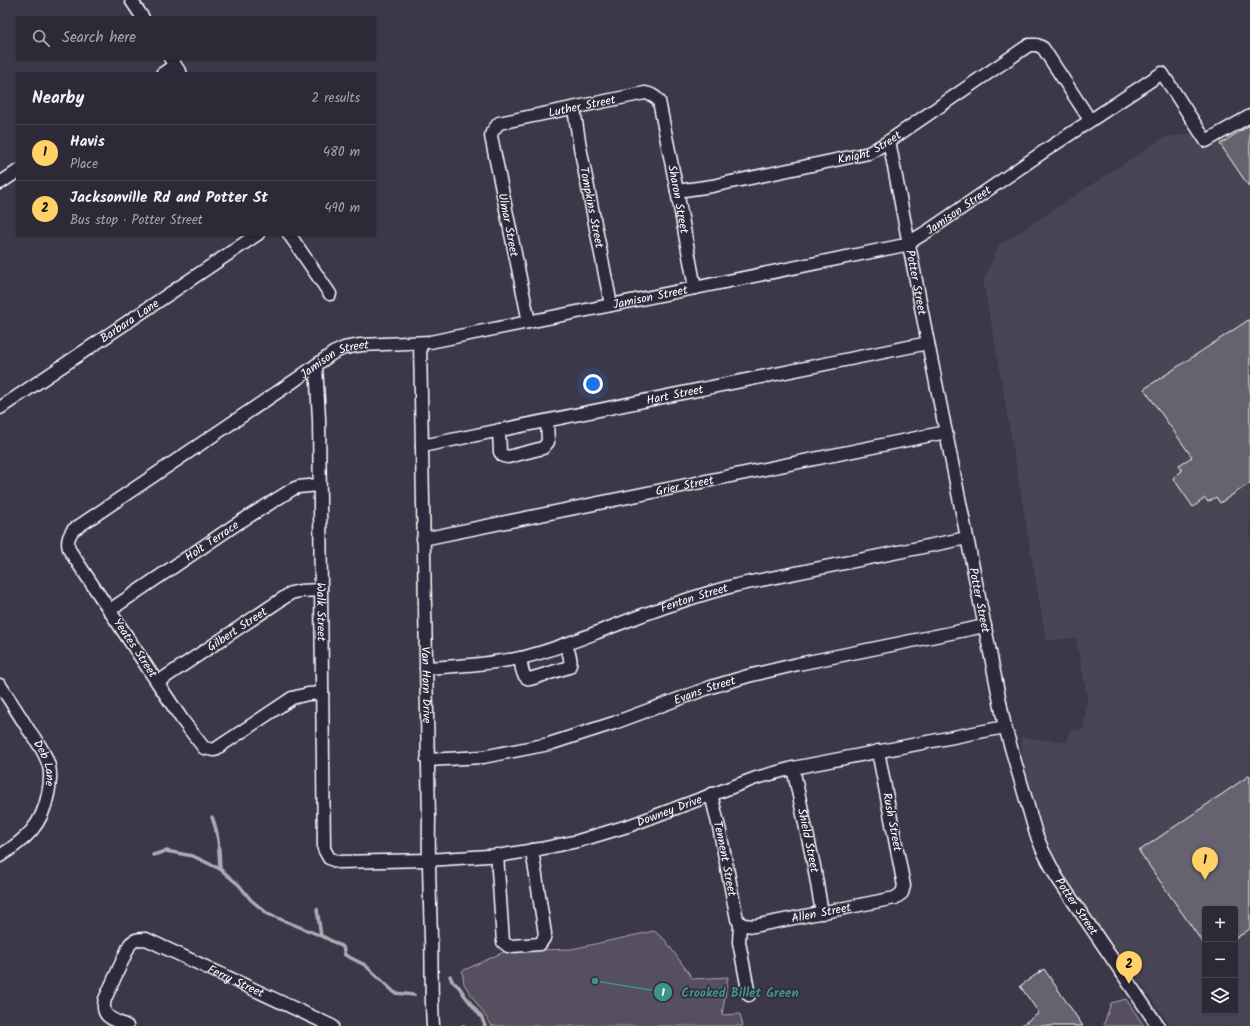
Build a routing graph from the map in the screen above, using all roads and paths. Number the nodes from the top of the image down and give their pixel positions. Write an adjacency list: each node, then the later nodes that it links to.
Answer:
1 (131, 0): 2 (street)
2 (142, 16)
3 (175, 66): 4 (street)
4 (165, 72)
5 (574, 108): 6 (street, Luther Street); 9 (street, Luther Street); 19 (street, Tompkins Street)
6 (661, 110): 13 (street, Sharon Street)
7 (1250, 116): 8 (street, Jamison Street)
8 (1090, 120): 10 (street, Knight Street); 16 (street, Jamison Street)
9 (494, 127): 20 (street, Ulmar Street)
10 (889, 141): 13 (street, Knight Street); 16 (street, Potter Street)
11 (16, 172): 12 (street)
12 (0, 183)
13 (677, 191): 17 (street, Sharon Street)
14 (255, 236): 24 (street, Barbara Lane)
15 (290, 236): 18 (street)
16 (908, 244): 17 (street, Jamison Street); 22 (street, Potter Street)
17 (695, 288): 19 (street, Jamison Street)
18 (330, 294)
19 (611, 305): 20 (street, Jamison Street)
20 (528, 322): 21 (street, Jamison Street)
21 (420, 343): 23 (street, Jamison Street); 28 (street, Van Horn Drive)
22 (928, 343): 25 (street, Hart Street); 27 (street, Potter Street)
23 (316, 365): 29 (street, Walk Street); 32 (street, Jamison Street)
24 (0, 408)
25 (547, 421): 26 (street, Hart Street); 26 (street)
26 (499, 430): 28 (street, Hart Street)
27 (946, 432): 30 (street, Potter Street); 31 (street, Grier Street)
28 (422, 446): 31 (street, Van Horn Drive)
29 (319, 485): 33 (street, Walk Street); 34 (street, Holt Terrace)
30 (967, 538): 35 (street, Potter Street); 36 (street, Fenton Street)
31 (423, 539): 38 (street, Van Horn Drive)
32 (68, 542): 34 (street, Yeates Street)
33 (321, 590): 39 (street, Gilbert Street); 41 (street, Walk Street)
34 (110, 610): 39 (street, Yeates Street)
35 (985, 626): 42 (street, Potter Street); 44 (street, Evans Street)
36 (565, 644): 37 (street, Fenton Street); 37 (street)
37 (520, 658): 38 (street, Fenton Street)
38 (426, 668): 44 (street, Van Horn Drive)
39 (158, 682): 41 (street, Yeates Street)
40 (0, 685): 49 (street, Deb Lane)
41 (322, 693): 50 (street, Walk Street)
42 (1006, 727): 43 (street, Downey Drive); 59 (street, Potter Street)
43 (878, 751): 45 (street, Downey Drive); 52 (street, Rush Street)
44 (427, 760): 51 (street, Van Horn Drive)
45 (793, 768): 46 (street, Downey Drive); 53 (street, Shield Street)
46 (710, 794): 47 (street, Downey Drive); 54 (street, Tennent Street)
47 (532, 850): 48 (street, Downey Drive); 48 (street)
48 (497, 855): 51 (street, Downey Drive)
49 (0, 856)
50 (329, 858): 51 (street, Downey Drive)
51 (428, 860): 58 (street, Van Horn Drive)
52 (902, 893): 53 (street, Allen Street)
53 (822, 913): 54 (street, Allen Street)
54 (740, 923): 55 (street, Tennent Street)
55 (749, 995)
56 (127, 1026): 57 (street, Ferry Street)
57 (332, 1026)
58 (433, 1026)
59 (1158, 1026)

